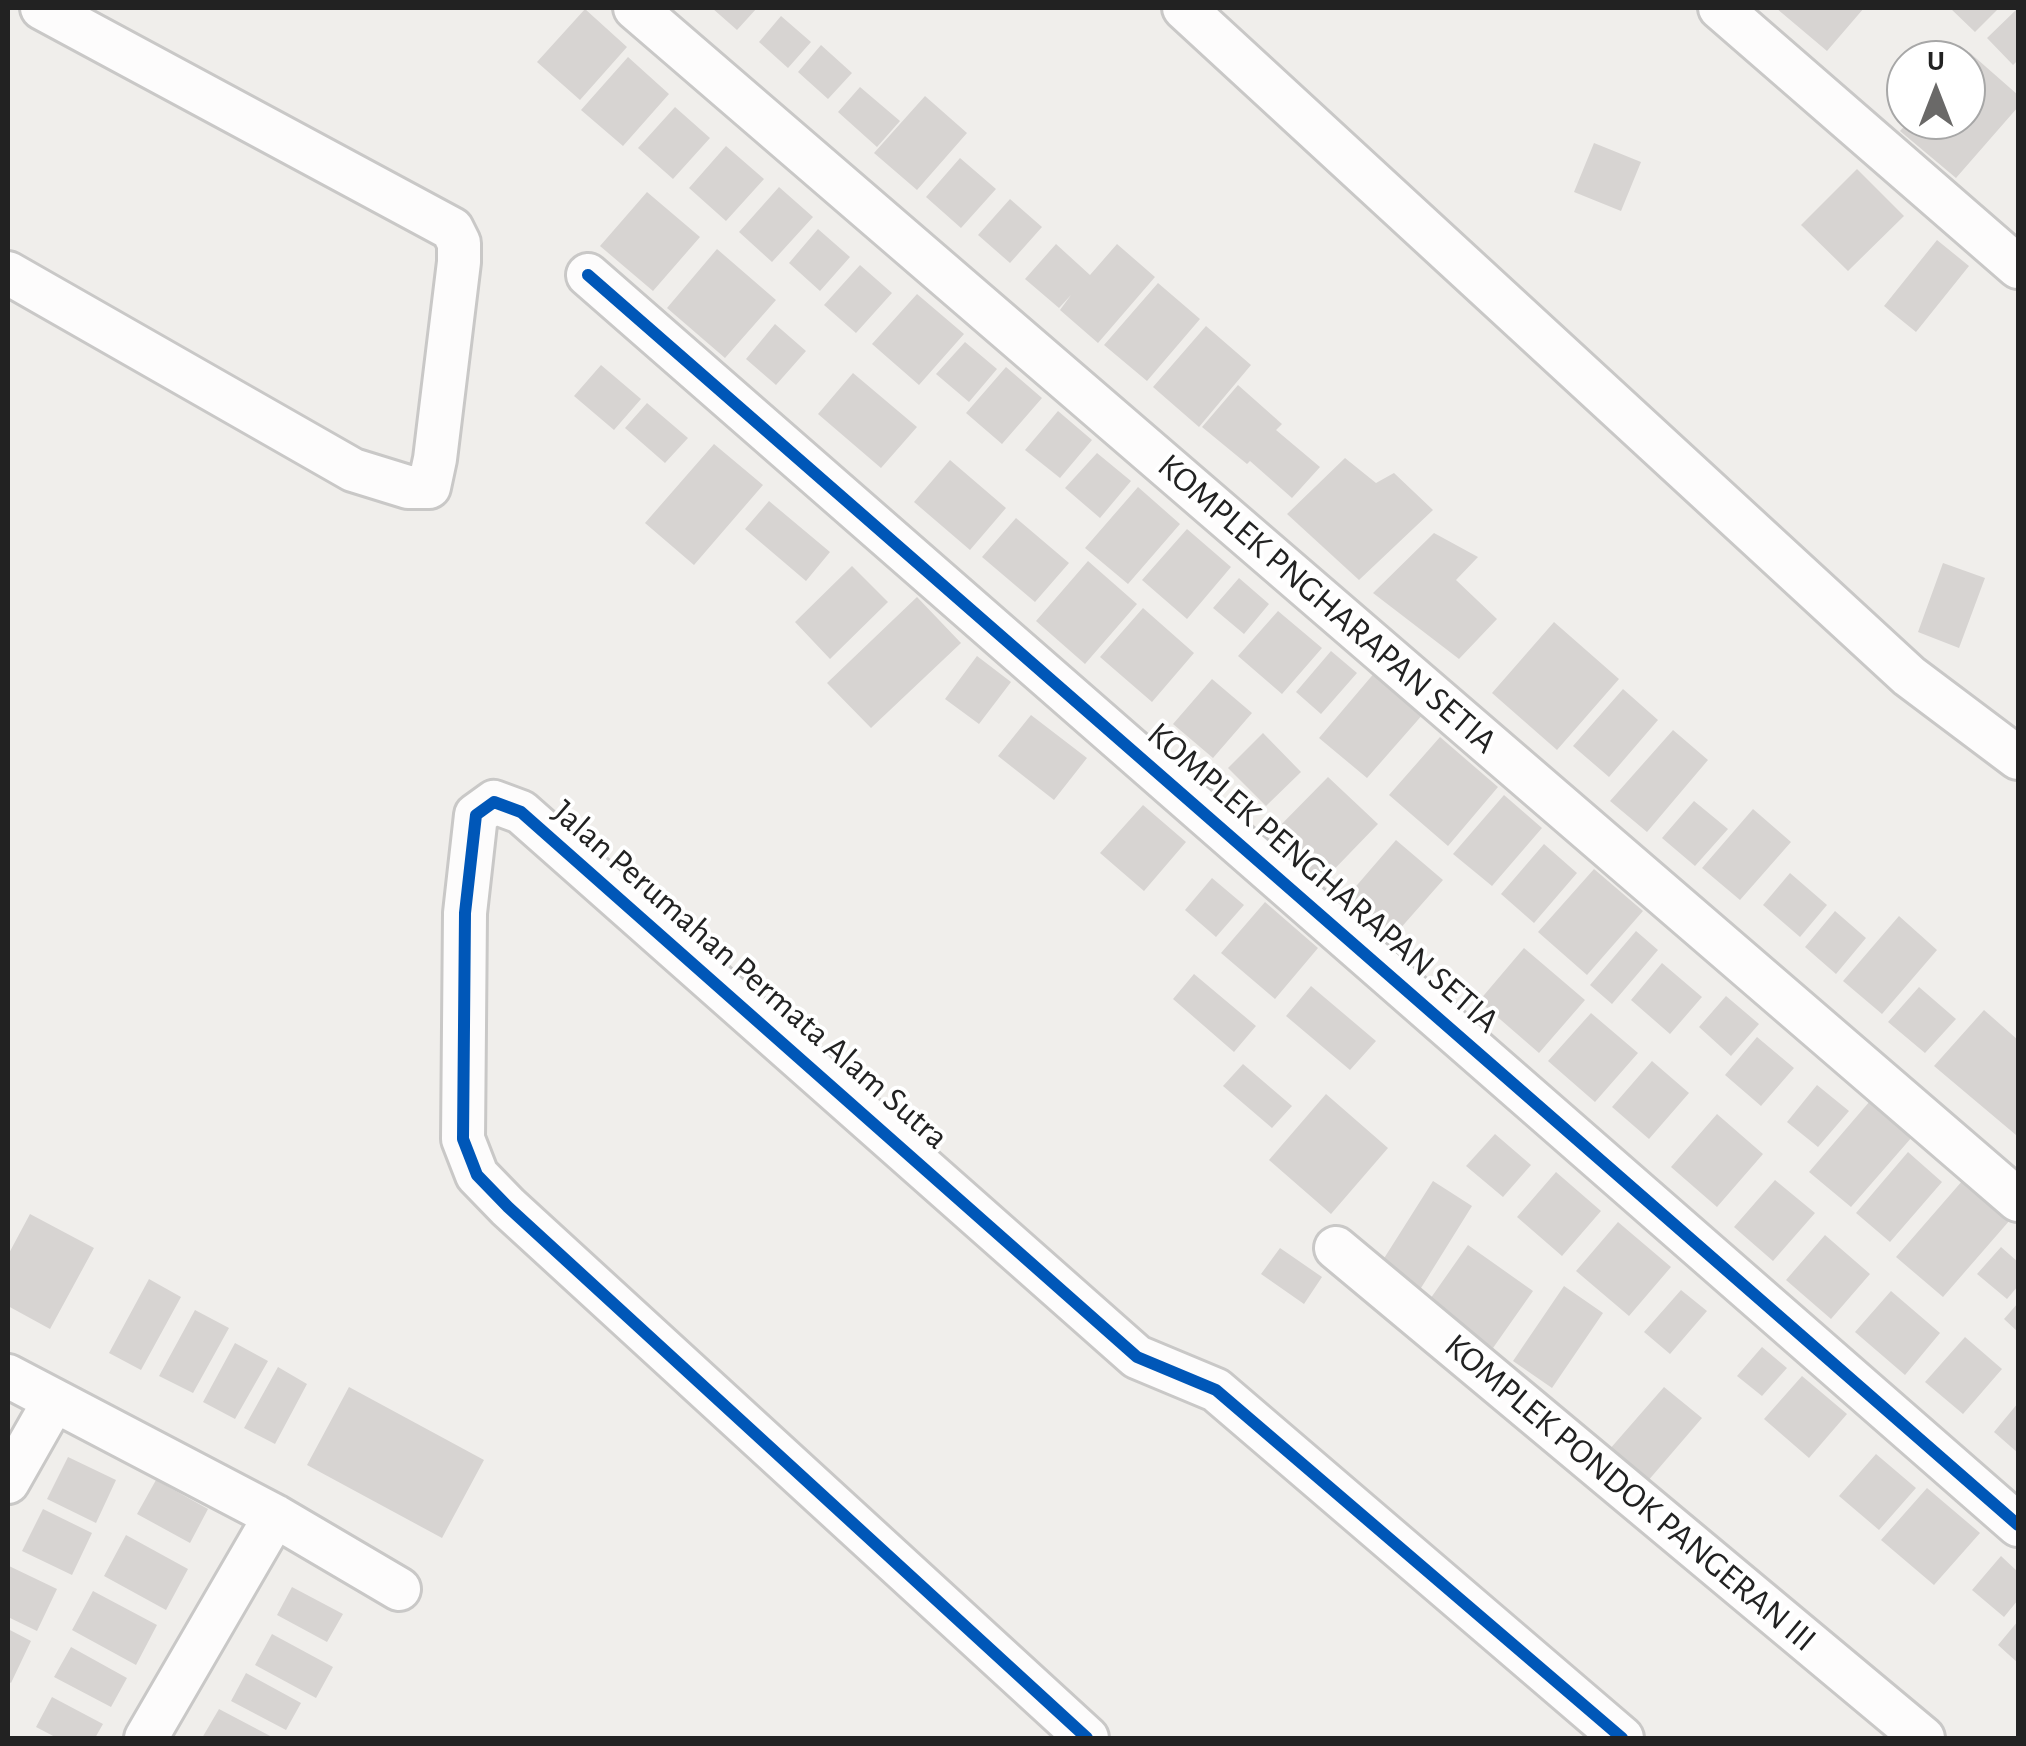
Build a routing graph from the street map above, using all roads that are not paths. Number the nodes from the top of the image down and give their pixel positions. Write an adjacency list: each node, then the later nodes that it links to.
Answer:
1 (42, 8): 6 (street)
2 (635, 8): 9 (street, KOMPLEK PNGHARAPAN SETIA)
3 (1184, 8): 8 (street)
4 (1720, 8): 5 (street)
5 (2018, 267)
6 (8, 273)
7 (588, 275): 15 (street, KOMPLEK PENGHARAPAN SETIA)
8 (2018, 758)
9 (2018, 1200)
10 (1336, 1248): 20 (street, KOMPLEK PONDOK PANGERAN III)
11 (8, 1376): 12 (street)
12 (54, 1401): 13 (street); 14 (street)
13 (8, 1482)
14 (275, 1516): 16 (street); 17 (street)
15 (2018, 1525)
16 (399, 1589)
17 (146, 1738)
18 (1087, 1738): 19 (street, Jalan Perumahan Permata Alam Sutra)
19 (1622, 1738)
20 (1923, 1738)

